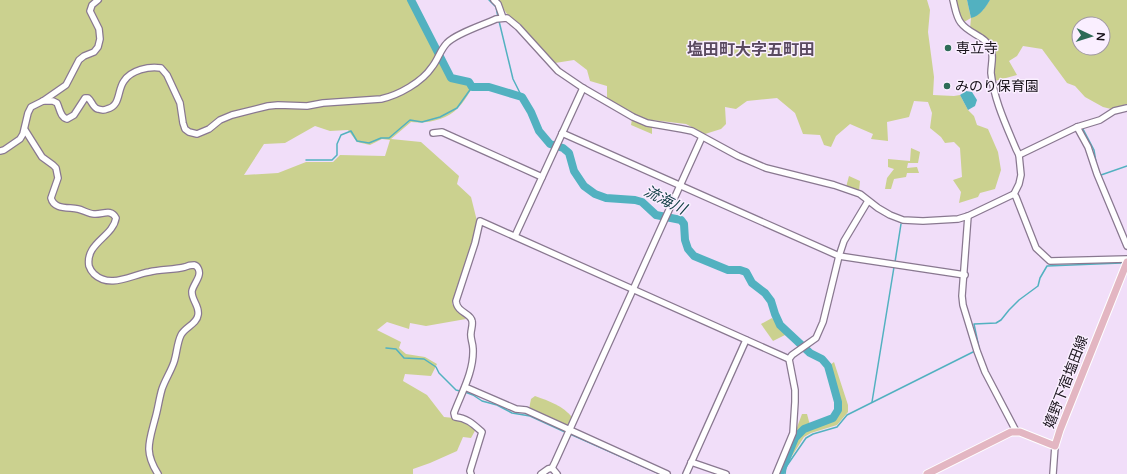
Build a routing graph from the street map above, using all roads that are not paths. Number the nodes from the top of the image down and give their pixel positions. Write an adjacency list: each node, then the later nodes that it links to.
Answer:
1 (98, 0): 6 (street)
2 (494, 0): 4 (street)
3 (953, 0): 14 (street)
4 (503, 18): 5 (street); 6 (street)
5 (583, 88): 10 (street); 12 (street)
6 (43, 101): 9 (street)
7 (1127, 108): 8 (street)
8 (1077, 127): 14 (street); 21 (street)
9 (26, 131): 13 (street); 35 (street)
10 (562, 133): 15 (street); 16 (street)
11 (433, 134): 15 (street)
12 (702, 137): 16 (street); 18 (street)
13 (0, 151)
14 (1020, 155): 17 (street)
15 (542, 177): 20 (street)
16 (680, 185): 22 (street); 26 (street)
17 (1014, 194): 19 (street); 23 (street)
18 (868, 200): 19 (street); 22 (street)
19 (968, 216): 25 (street)
20 (515, 236): 26 (street); 29 (street)
21 (1127, 246)
22 (839, 256): 25 (street); 28 (street)
23 (1127, 259)
24 (1127, 262): 32 (main road, 嬉野下宿塩田線)
25 (965, 275): 31 (street)
26 (633, 290): 27 (street); 30 (street)
27 (746, 340): 28 (street); 33 (street)
28 (789, 359): 42 (street)
29 (464, 387): 30 (street); 36 (street)
30 (570, 430): 34 (street); 39 (street)
31 (1016, 431): 32 (main road, 嬉野下宿塩田線); 43 (main road)
32 (1055, 446): 44 (street)
33 (691, 462): 40 (street); 41 (street)
34 (552, 468): 37 (street); 38 (street)
35 (158, 474)
36 (471, 474)
37 (541, 474)
38 (557, 474)
39 (667, 474)
40 (686, 474)
41 (726, 474)
42 (776, 474)
43 (927, 474)
44 (1053, 474)

